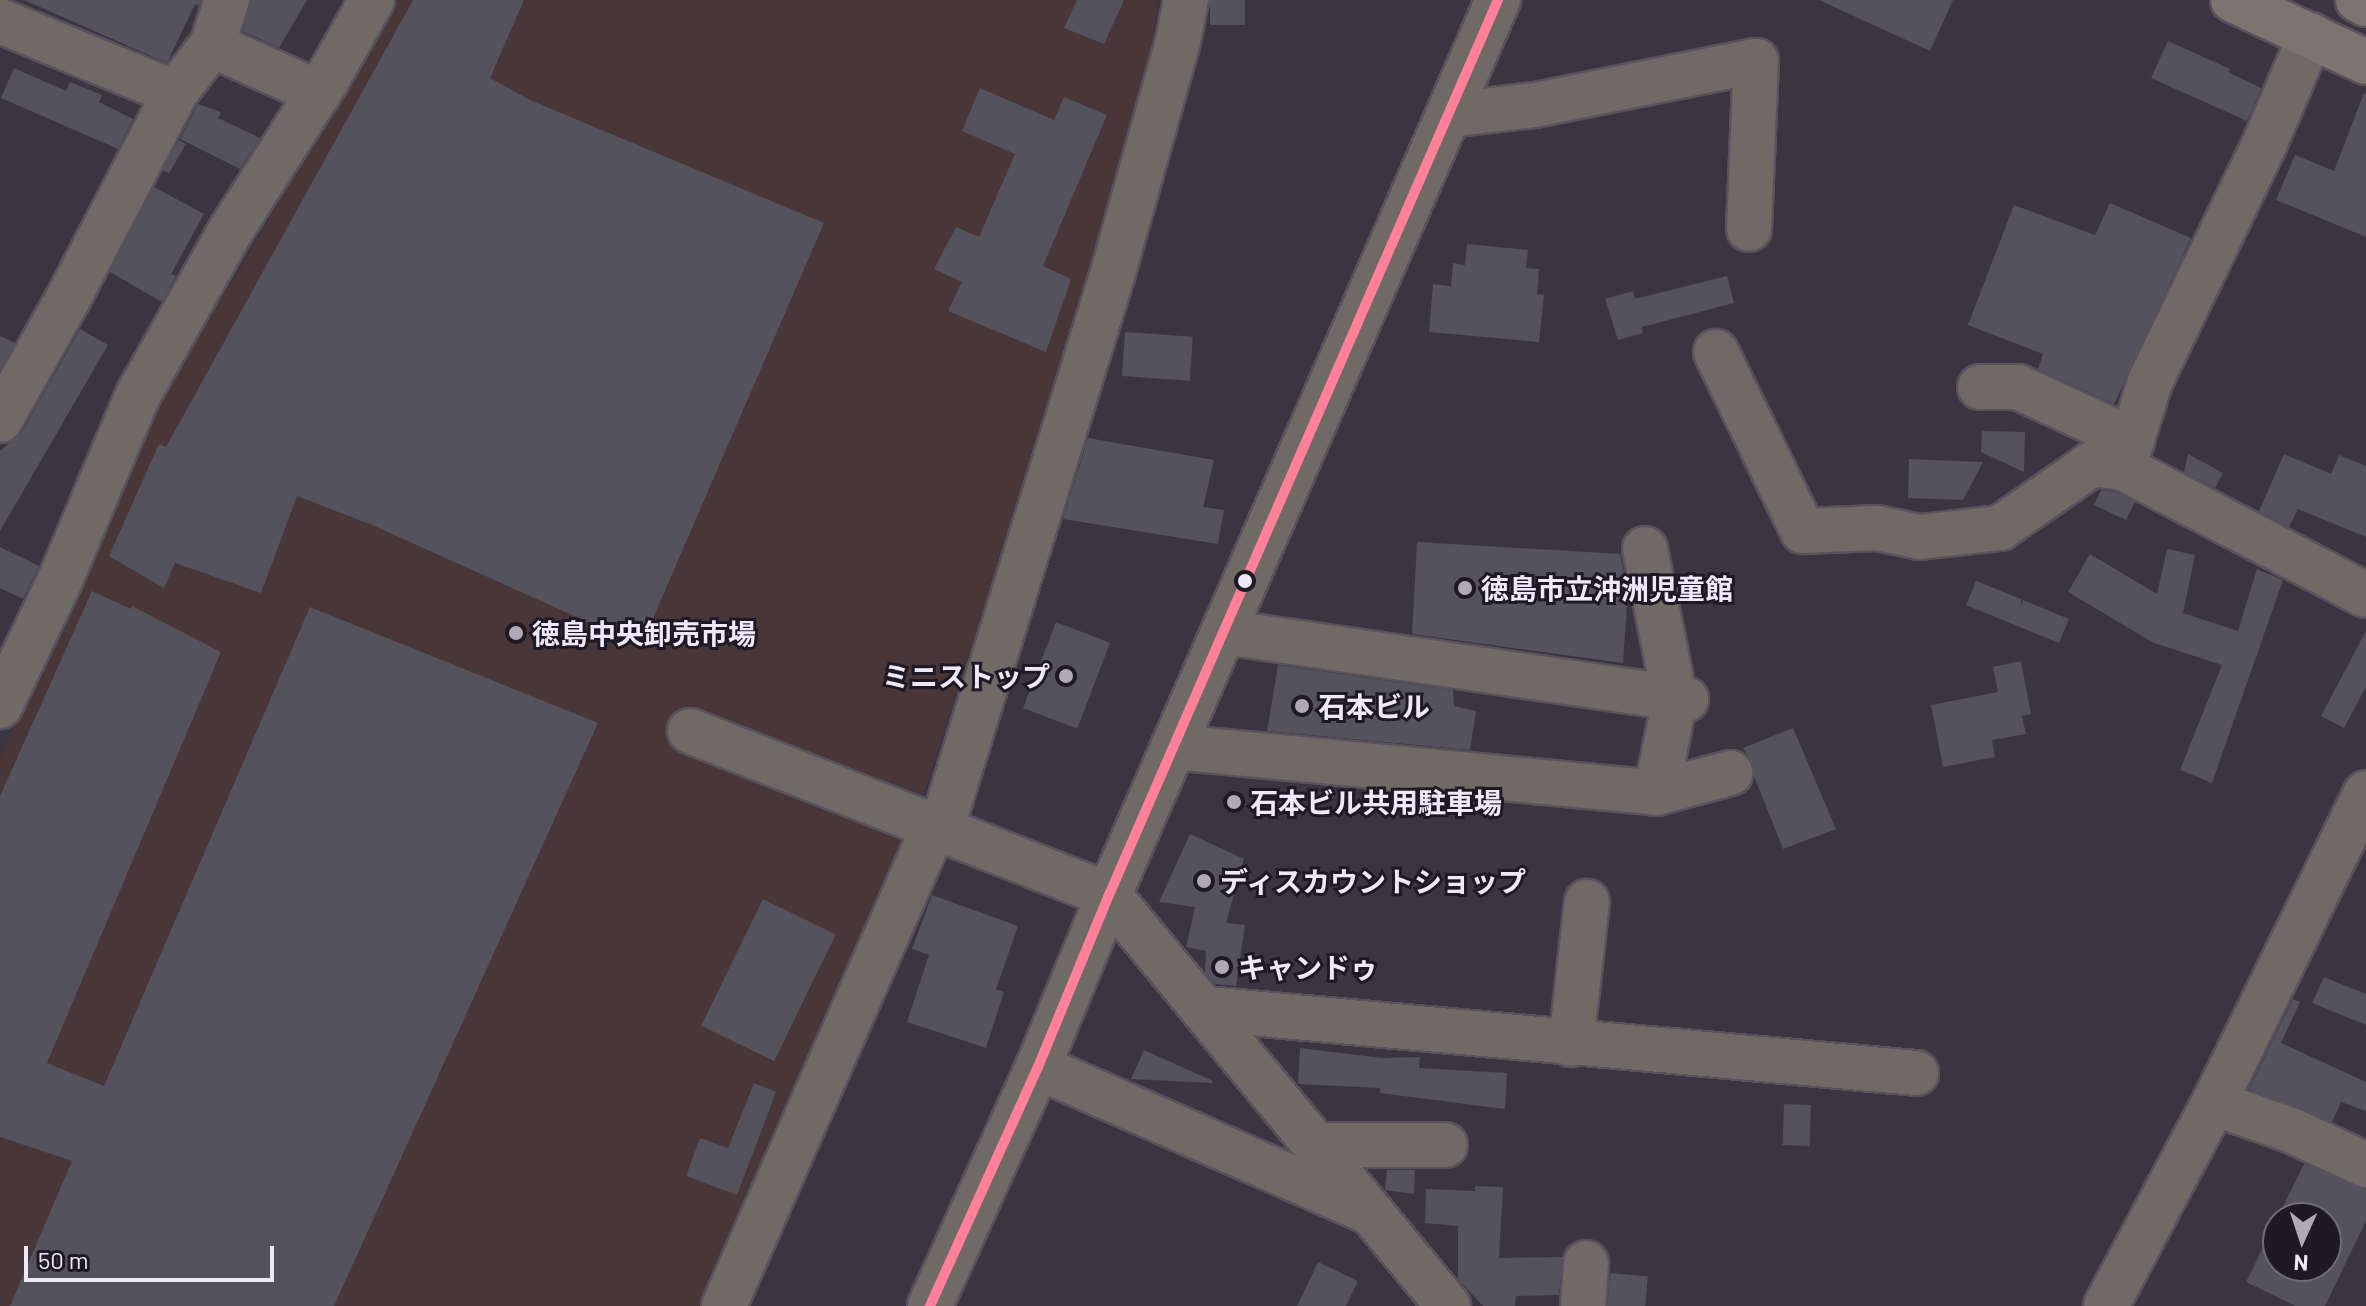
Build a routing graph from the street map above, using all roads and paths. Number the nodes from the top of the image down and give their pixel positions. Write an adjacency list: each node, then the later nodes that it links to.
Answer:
1 (227, 0): 10 (street)
2 (372, 0): 13 (street)
3 (1186, 0): 30 (street)
4 (1498, 0): 14 (street)
5 (2358, 0): 7 (main road)
6 (2247, 3): 9 (main road)
7 (2366, 4)
8 (0, 21): 12 (street)
9 (2311, 35): 11 (main road); 19 (street)
10 (212, 45): 12 (street); 13 (street)
11 (2366, 62)
12 (175, 93): 18 (street)
13 (319, 93): 23 (street)
14 (1448, 115): 15 (street); 22 (street)
15 (1749, 229)
16 (1716, 352): 19 (street)
17 (1980, 387): 19 (street)
18 (0, 420)
19 (2127, 454): 21 (street)
20 (1645, 549): 24 (street)
21 (2366, 595)
22 (1224, 632): 24 (street); 26 (street)
23 (4, 687)
24 (1680, 699): 28 (street)
25 (690, 731): 30 (street)
26 (1173, 747): 28 (street); 31 (street)
27 (1730, 773): 28 (street)
28 (1656, 793)
29 (2366, 793): 37 (street)
30 (938, 829): 31 (street); 43 (street)
31 (1109, 895): 33 (street); 35 (street)
32 (1587, 902): 34 (street)
33 (1206, 1009): 34 (street); 38 (street)
34 (1571, 1044): 36 (street)
35 (1038, 1067): 41 (street); 44 (street)
36 (1916, 1073)
37 (2214, 1103): 40 (street); 47 (street)
38 (1315, 1145): 39 (street); 41 (street)
39 (1445, 1145)
40 (2366, 1165)
41 (1368, 1211): 45 (street)
42 (1586, 1263): 46 (street)
43 (724, 1306)
44 (930, 1306)
45 (1448, 1306)
46 (1583, 1306)
47 (2106, 1306)

